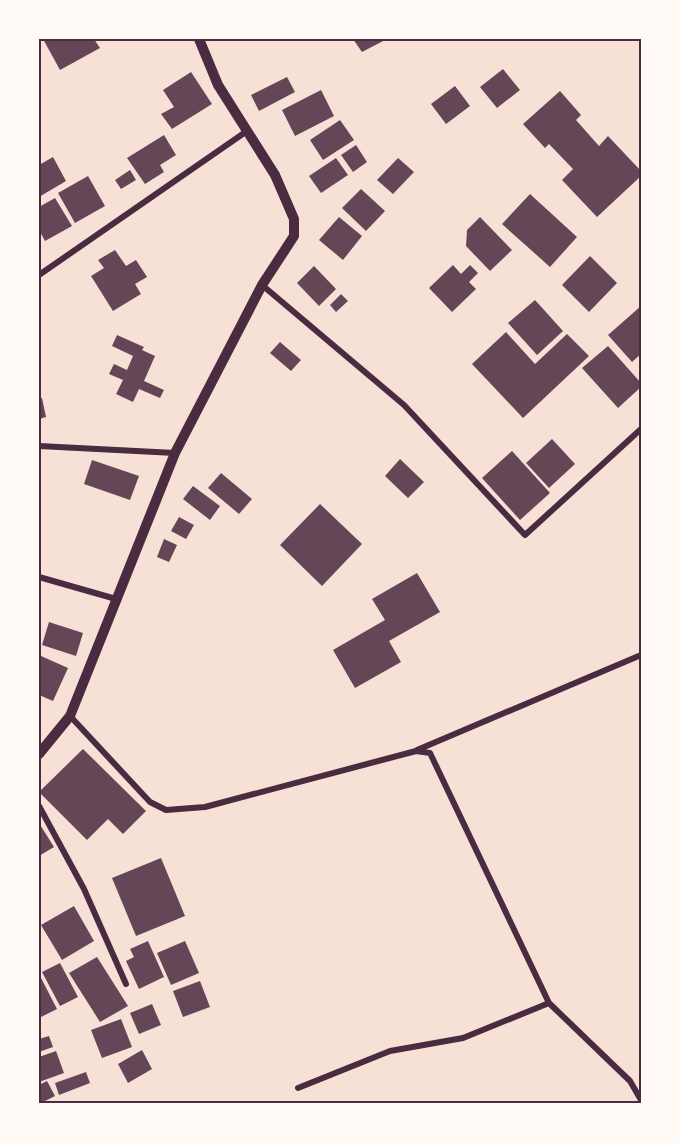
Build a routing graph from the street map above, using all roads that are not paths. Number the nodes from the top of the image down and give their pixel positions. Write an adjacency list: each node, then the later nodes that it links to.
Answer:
1 (199, 39): 2 (street)
2 (247, 131): 3 (street); 4 (street)
3 (39, 275)
4 (262, 285): 5 (street); 7 (street)
5 (641, 429)
6 (39, 446): 7 (street)
7 (175, 453): 9 (street)
8 (39, 577): 9 (street)
9 (116, 599): 11 (street)
10 (641, 655): 12 (street)
11 (70, 716): 12 (street); 13 (street)
12 (416, 751): 16 (street)
13 (39, 754)
14 (39, 806): 15 (street)
15 (126, 984)
16 (549, 1003): 17 (street); 18 (street)
17 (298, 1088)
18 (641, 1100)

